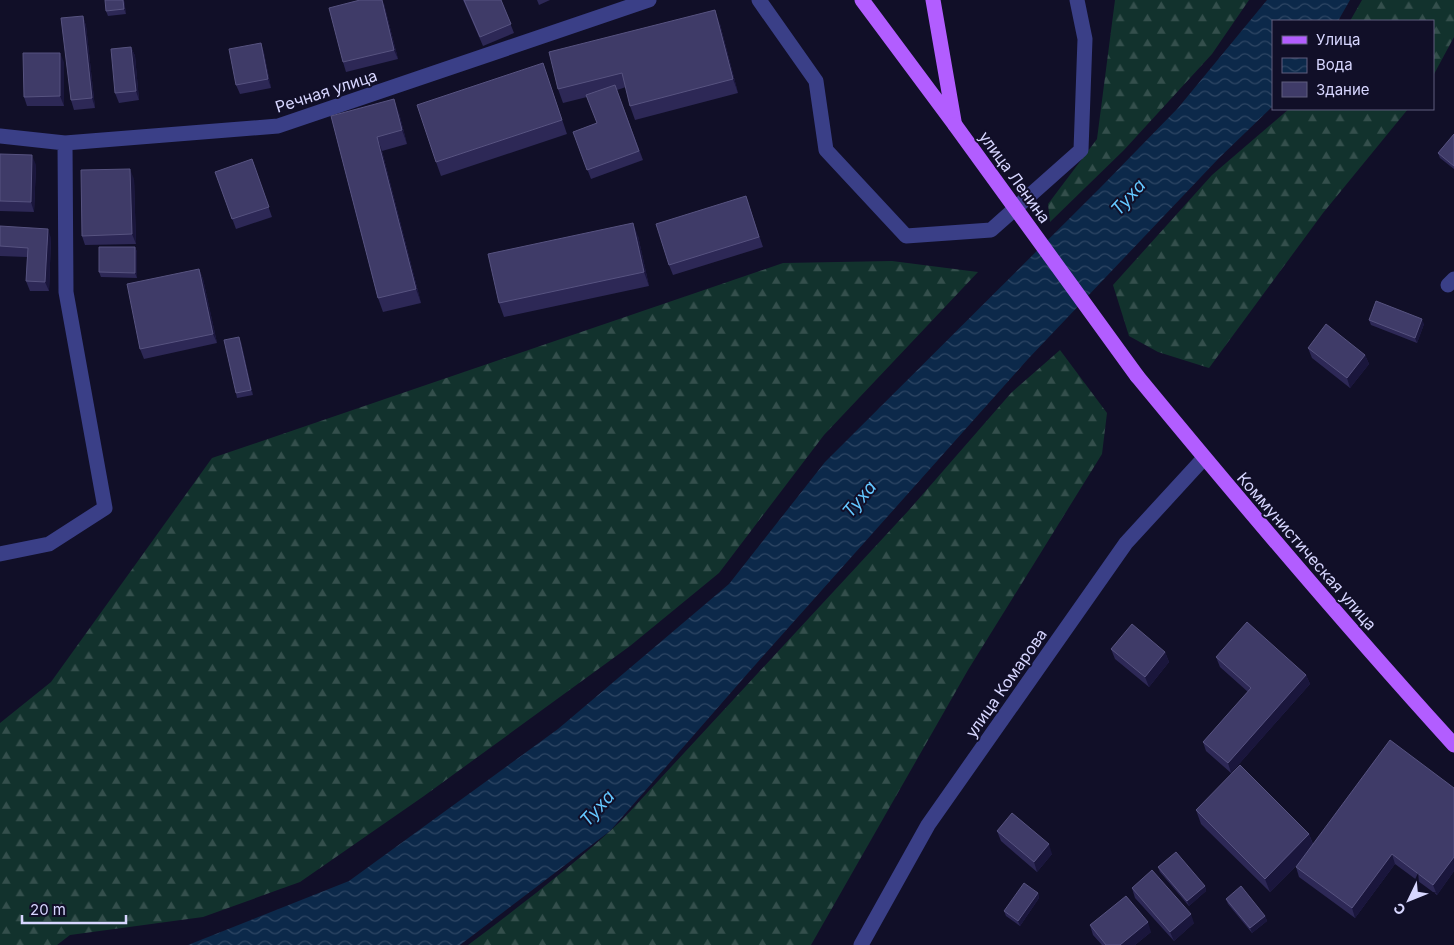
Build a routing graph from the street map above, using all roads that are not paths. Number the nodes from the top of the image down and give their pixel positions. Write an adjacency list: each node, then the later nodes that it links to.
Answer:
1 (650, 0): 8 (street, Речная улица)
2 (759, 0): 5 (street)
3 (862, 0): 6 (main road, улица Ленина)
4 (933, 0): 6 (main road)
5 (1077, 0)
6 (955, 125): 9 (main road, улица Ленина, bridge)
7 (0, 136): 8 (street, Речная улица)
8 (65, 143): 11 (street)
9 (1137, 376): 10 (main road, Коммунистическая улица)
10 (1204, 458): 12 (main road, Коммунистическая улица); 13 (street, улица Комарова)
11 (0, 554)
12 (1454, 745)
13 (860, 945)

